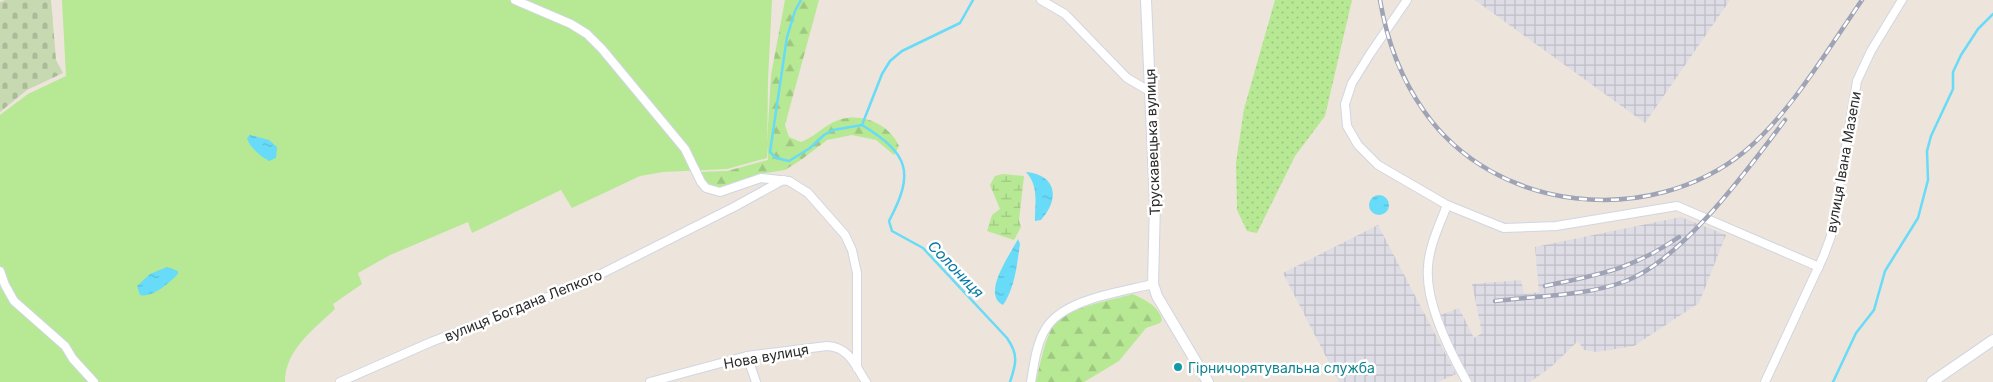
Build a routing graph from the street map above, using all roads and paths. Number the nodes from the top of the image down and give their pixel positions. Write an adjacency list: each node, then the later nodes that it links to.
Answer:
1 (515, 0): 7 (street)
2 (1041, 0): 6 (street)
3 (1146, 0): 6 (street, Трускавецька вулиця)
4 (1407, 0): 8 (street)
5 (1902, 0): 9 (street, вулиця Івана Мазепи)
6 (1151, 92): 11 (street, Трускавецька вулиця)
7 (783, 180): 14 (street); 16 (street, вулиця Богдана Лепкого)
8 (1447, 205): 9 (street); 22 (street)
9 (1818, 267): 23 (street, вулиця Івана Мазепи)
10 (0, 271): 15 (street)
11 (1153, 284): 20 (street); 21 (street, Трускавецька вулиця)
12 (1993, 340): 24 (street)
13 (747, 356): 14 (street, Нова вулиця); 17 (street, Нова вулиця); 18 (street)
14 (857, 368): 19 (street, Нова вулиця)
15 (94, 382)
16 (340, 382)
17 (650, 382)
18 (756, 382)
19 (866, 382)
20 (1030, 382)
21 (1208, 382)
22 (1467, 382)
23 (1765, 382)
24 (1932, 382)

